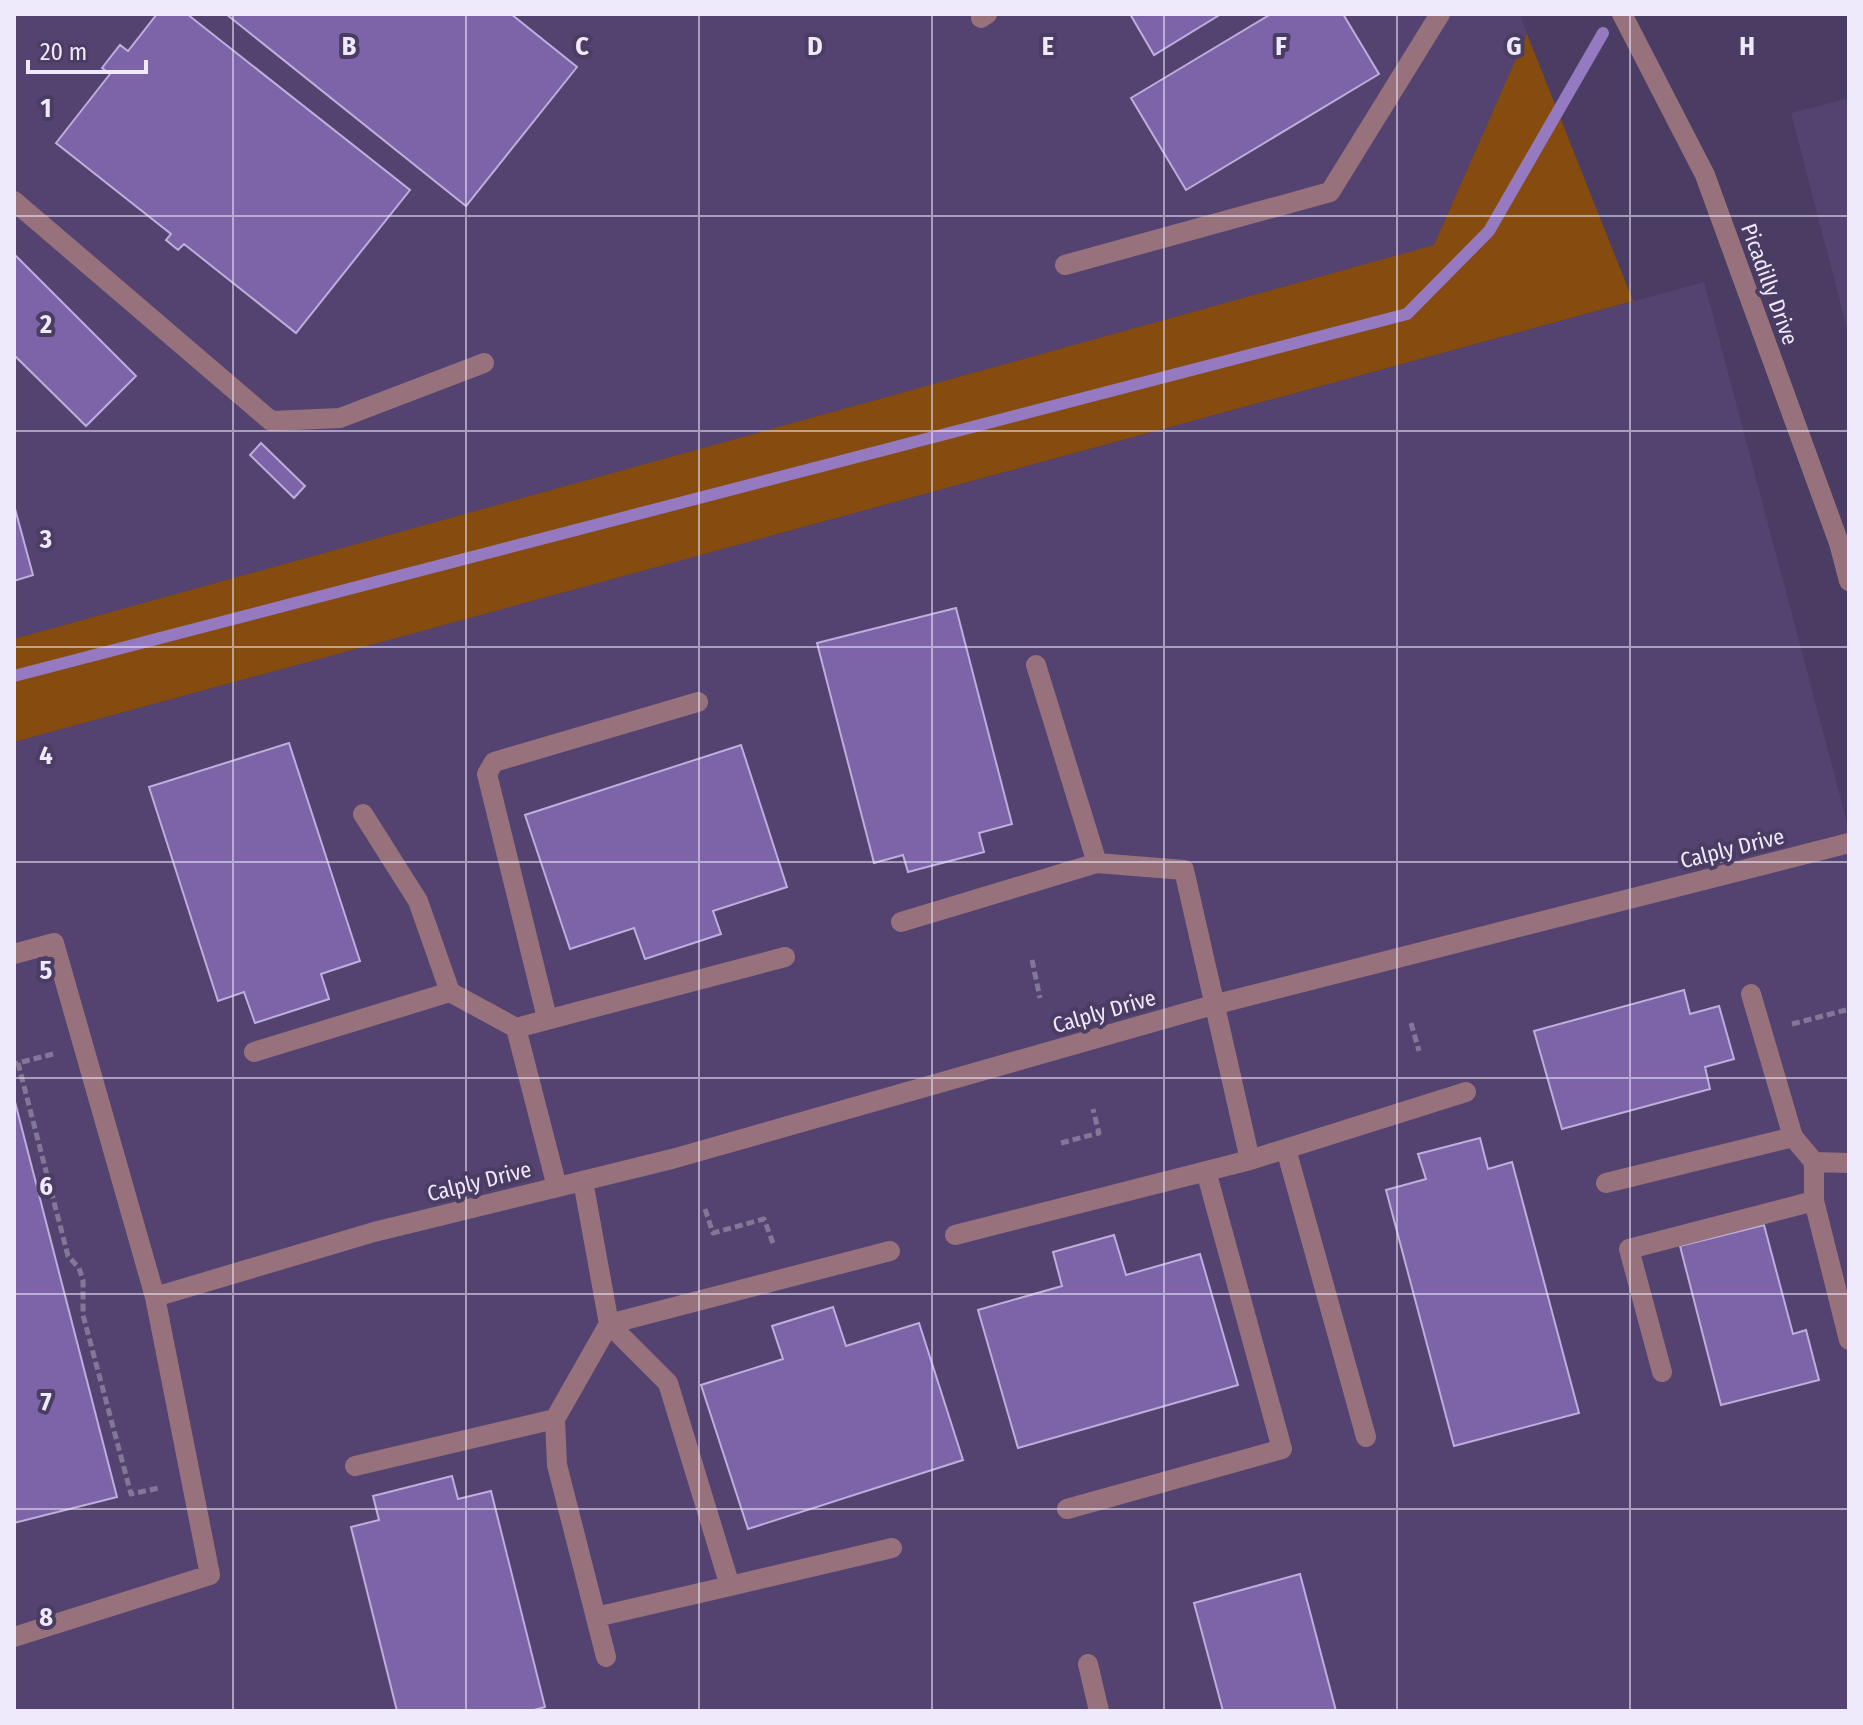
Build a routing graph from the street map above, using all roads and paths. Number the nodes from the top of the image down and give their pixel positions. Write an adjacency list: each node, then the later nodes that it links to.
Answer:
1 (1440, 14): 4 (street)
2 (1622, 14): 6 (street, Picadilly Drive)
3 (14, 201): 5 (street)
4 (1065, 265)
5 (484, 363)
6 (1849, 581)
7 (1036, 665): 11 (street)
8 (698, 702): 21 (street)
9 (363, 814): 16 (street)
10 (1849, 843): 19 (street, Calply Drive)
11 (1097, 863): 12 (street); 19 (street)
12 (901, 922)
13 (14, 954): 45 (street)
14 (785, 957): 21 (street)
15 (1032, 960): 18 (path)
16 (450, 992): 24 (street); 26 (street)
17 (1751, 994): 30 (street)
18 (1040, 998)
19 (1213, 1005): 33 (street); 37 (street, Calply Drive)
20 (1846, 1010): 23 (path)
21 (547, 1018): 24 (street)
22 (1411, 1023): 25 (path)
23 (1791, 1025)
24 (516, 1028): 39 (street)
25 (1419, 1051)
26 (254, 1052)
27 (53, 1054): 52 (path)
28 (1466, 1092): 32 (street)
29 (1093, 1109): 31 (path)
30 (1793, 1137): 34 (street); 38 (street)
31 (1061, 1143)
32 (1286, 1149): 33 (street); 50 (street)
33 (1250, 1160): 36 (street)
34 (1814, 1162): 35 (street); 40 (street)
35 (1849, 1163)
36 (1206, 1171): 42 (street); 53 (street)
37 (583, 1181): 39 (street, Calply Drive); 46 (street)
38 (1606, 1183)
39 (557, 1187): 45 (street, Calply Drive)
40 (1814, 1201): 47 (street); 48 (street)
41 (705, 1209): 43 (path)
42 (955, 1235)
43 (774, 1246)
44 (890, 1251): 46 (street)
45 (155, 1297): 57 (street)
46 (609, 1324): 49 (street); 55 (street)
47 (1849, 1340)
48 (1662, 1372)
49 (555, 1419): 51 (street); 56 (street)
50 (1366, 1437)
51 (355, 1466)
52 (159, 1488)
53 (1067, 1509)
54 (892, 1548): 55 (street)
55 (730, 1586): 56 (street)
56 (596, 1617): 58 (street)
57 (14, 1637)
58 (606, 1657)
59 (1088, 1664): 60 (street)
60 (1099, 1711)

